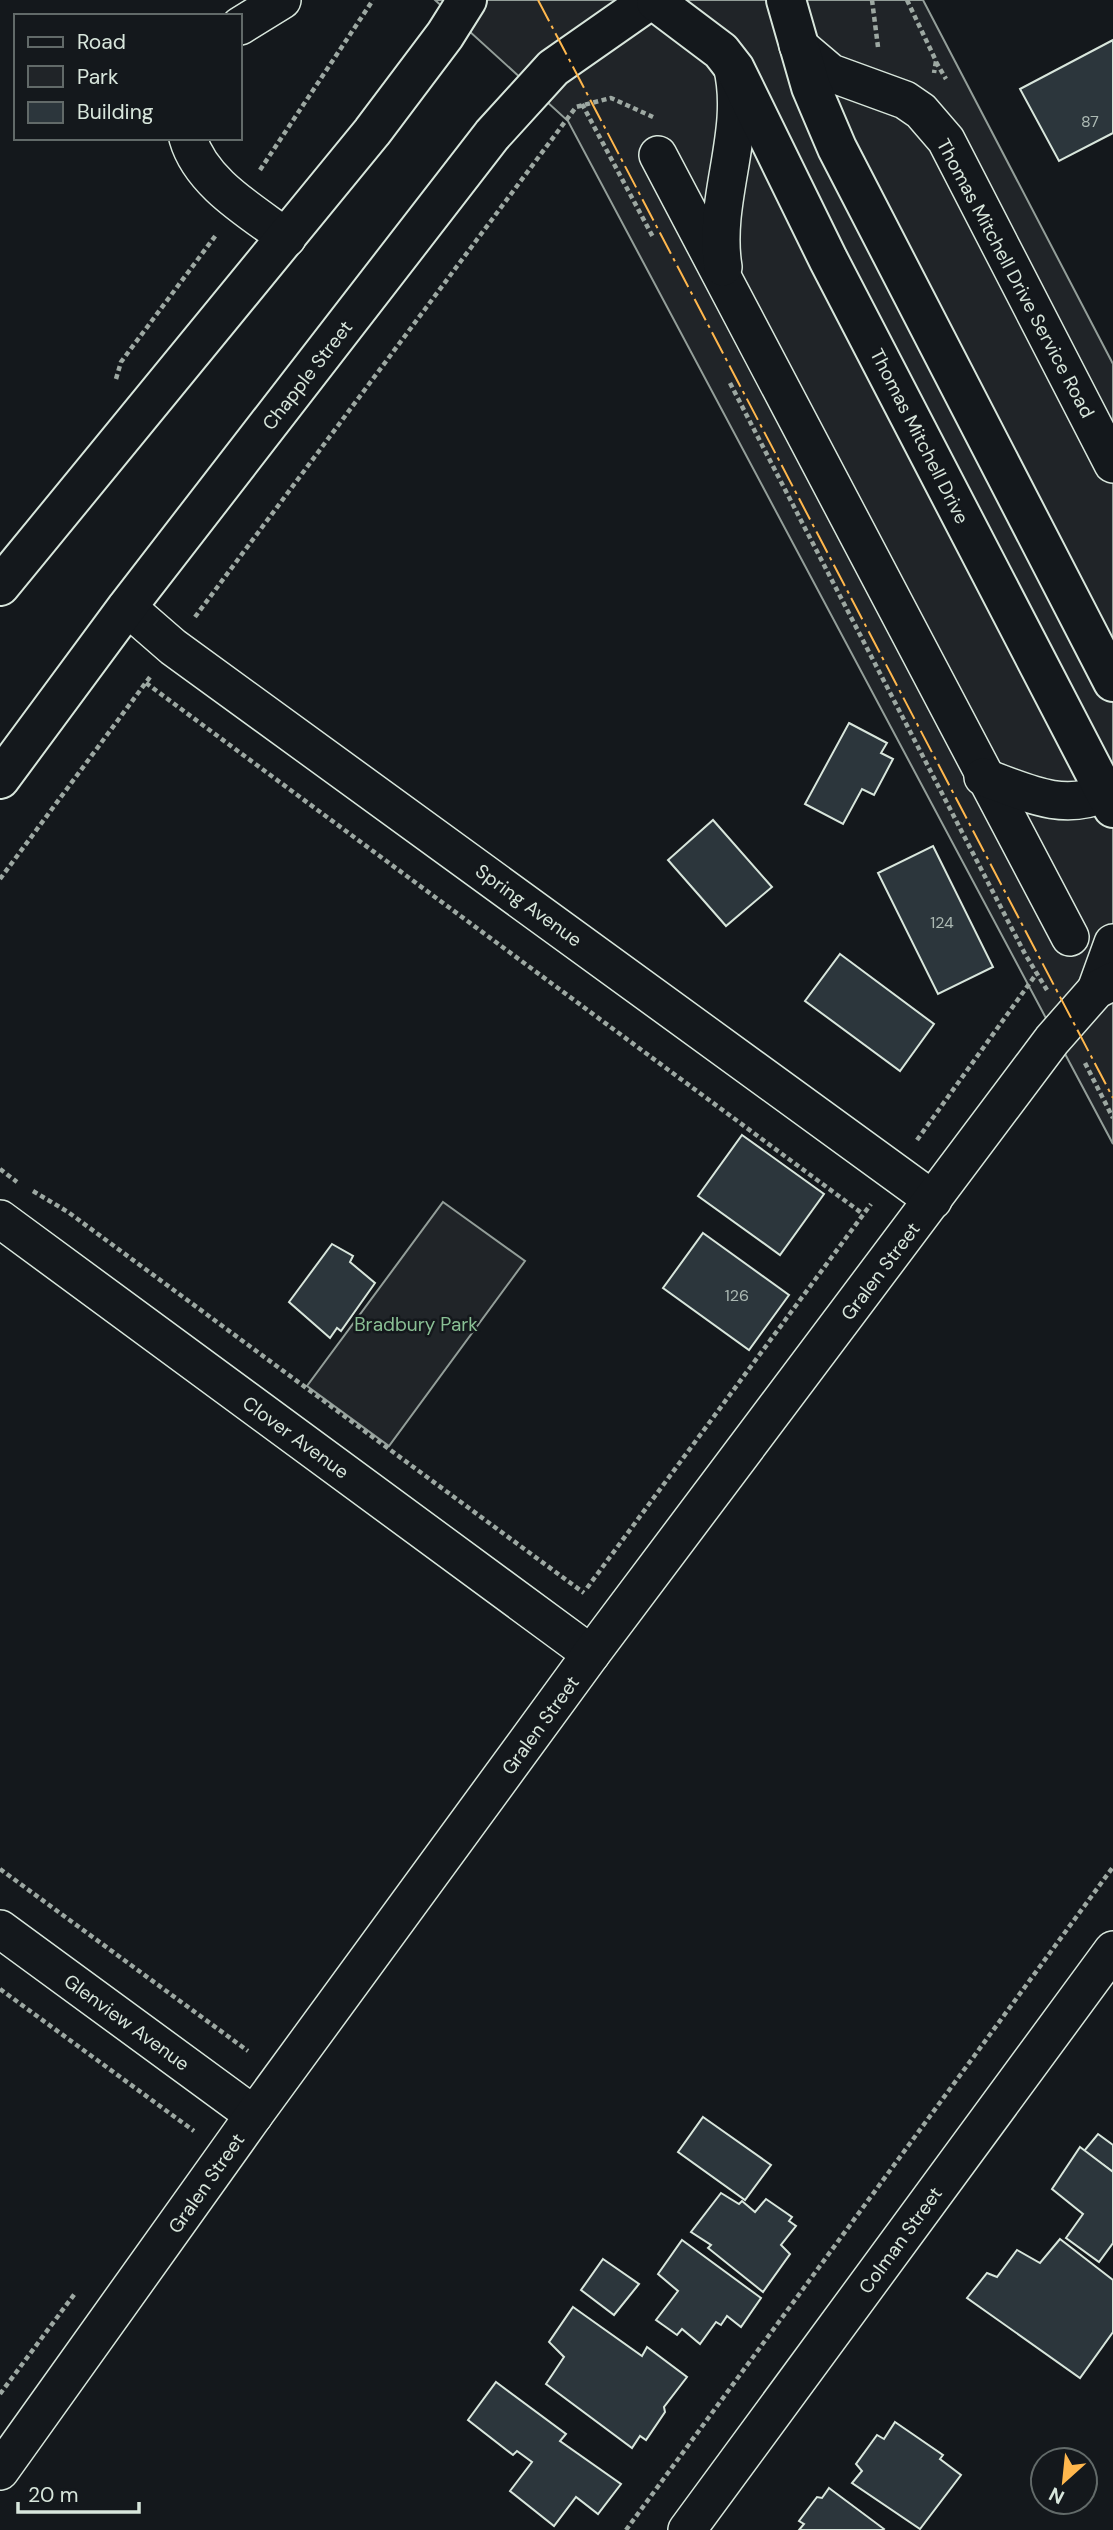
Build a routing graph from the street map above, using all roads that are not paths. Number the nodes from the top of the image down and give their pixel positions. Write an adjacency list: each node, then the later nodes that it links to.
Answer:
1 (282, 0): 5 (street)
2 (467, 0): 10 (street)
3 (786, 0): 6 (street)
4 (647, 1): 7 (street, Thomas Mitchell Drive); 14 (street, Chapple Street)
5 (242, 25)
6 (798, 45): 12 (street, Thomas Mitchell Drive Service Road); 15 (street)
7 (731, 62): 11 (street); 18 (street, Thomas Mitchell Drive)
8 (659, 138): 11 (street)
9 (189, 140): 10 (street)
10 (287, 238): 13 (street)
11 (724, 279): 16 (street)
12 (1113, 464)
13 (0, 586)
14 (127, 607): 17 (street, Chapple Street); 22 (street, Spring Avenue)
15 (1113, 682)
16 (983, 777): 18 (street); 19 (street)
17 (0, 779)
18 (1110, 795)
19 (1070, 937)
20 (1113, 943): 21 (street, Gralen Street)
21 (1107, 996): 22 (street, Gralen Street)
22 (933, 1200): 24 (street, Gralen Street)
23 (0, 1219): 24 (street, Clover Avenue)
24 (592, 1654): 27 (street, Gralen Street)
25 (0, 1929): 27 (street, Glenview Avenue)
26 (1113, 1950): 29 (street, Colman Street)
27 (254, 2115): 28 (street, Gralen Street)
28 (0, 2471)
29 (687, 2530)

